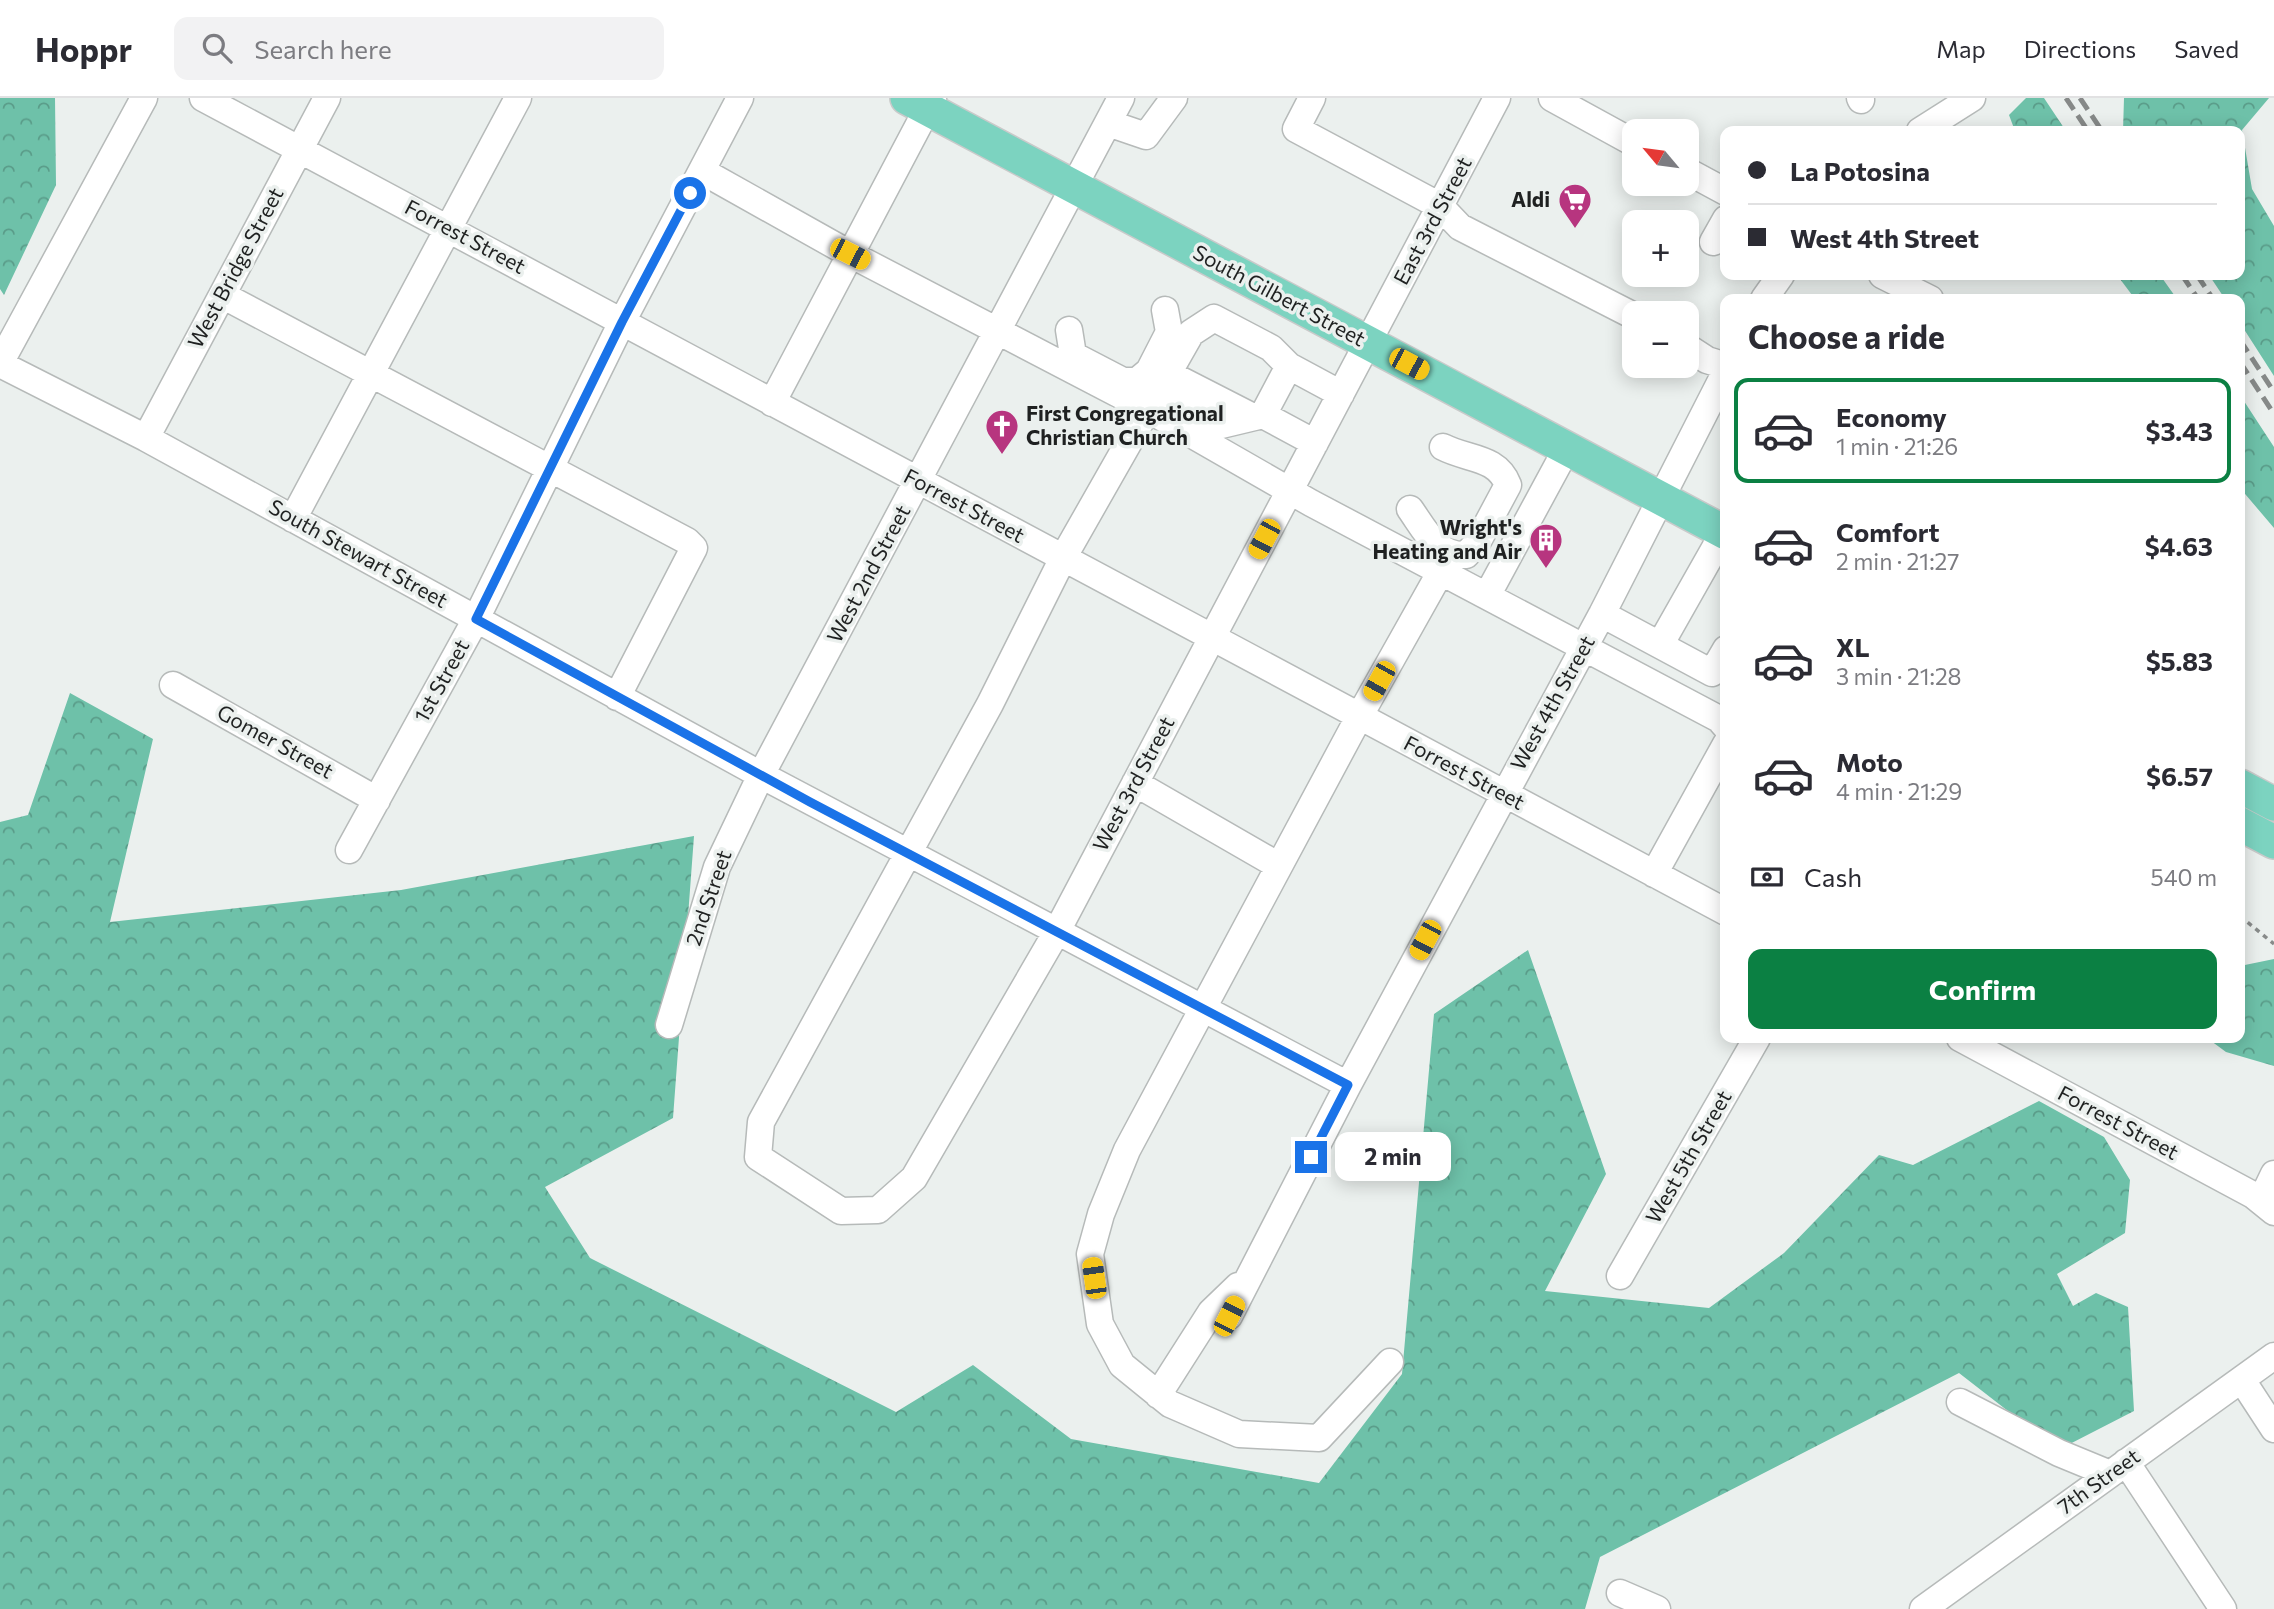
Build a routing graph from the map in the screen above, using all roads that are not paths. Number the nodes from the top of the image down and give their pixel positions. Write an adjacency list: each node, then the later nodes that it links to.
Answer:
1 (144, 98): 36 (street)
2 (204, 98): 16 (street, Forrest Street)
3 (327, 98): 16 (street, West Bridge Street)
4 (518, 98): 22 (street)
5 (740, 98): 17 (street, 1st Street)
6 (1121, 98): 13 (street, West 2nd Street)
7 (1174, 98): 13 (street)
8 (1312, 98): 21 (street)
9 (1497, 98): 21 (street, East 3rd Street)
10 (1552, 98): 15 (street)
11 (1972, 98): 14 (street)
12 (922, 102): 19 (main road, South Gilbert Street); 25 (street)
13 (1108, 123): 19 (street, West 2nd Street)
14 (1928, 126)
15 (1622, 136)
16 (300, 149): 22 (street, Forrest Street); 28 (street, West Bridge Street)
17 (702, 171): 25 (street); 31 (street, 1st Street)
18 (1699, 178): 20 (street)
19 (1074, 187): 32 (street, West 2nd Street); 34 (main road, South Gilbert Street)
20 (1720, 189)
21 (1440, 206): 30 (street); 34 (street, East 3rd Street)
22 (448, 228): 31 (street, Forrest Street); 39 (street)
23 (1720, 230): 24 (street)
24 (1713, 242)
25 (850, 254): 32 (street); 43 (street)
26 (1892, 280): 27 (street)
27 (1920, 294)
28 (222, 295): 39 (street); 45 (street, West Bridge Street)
29 (1165, 310): 33 (street)
30 (1622, 310)
31 (622, 322): 43 (street, Forrest Street); 49 (street, 1st Street)
32 (998, 330): 41 (street); 50 (street, West 2nd Street)
33 (1069, 330)
34 (1368, 343): 42 (street, West 3rd Street); 48 (main road, South Gilbert Street)
35 (1699, 355): 38 (street)
36 (0, 363): 45 (street, South Stewart Street)
37 (1289, 366): 41 (street); 42 (street); 44 (street)
38 (1720, 366)
39 (372, 376): 49 (street); 54 (street)
40 (1720, 381): 52 (street, West 4th Street)
41 (1158, 392): 44 (street); 51 (street); 57 (street)
42 (1341, 394): 46 (street, West 3rd Street)
43 (772, 403): 50 (street, Forrest Street)
44 (1258, 416): 46 (street)
45 (146, 438): 54 (street, South Stewart Street)
46 (1315, 443): 51 (street, West 3rd Street)
47 (1443, 447): 53 (street)
48 (1567, 449): 52 (main road, South Gilbert Street); 59 (street)
49 (549, 470): 61 (street, 1st Street); 67 (street)
50 (918, 481): 57 (street, Forrest Street); 71 (street, West 2nd Street)
51 (1290, 490): 58 (street); 62 (street, West 3rd Street)
52 (1660, 498): 55 (main road, South Gilbert Street); 60 (street, West 4th Street)
53 (1410, 509)
54 (293, 519): 61 (street, South Stewart Street)
55 (1720, 529)
56 (1720, 541): 63 (street)
57 (1063, 558): 62 (street, Forrest Street); 80 (street)
58 (1441, 571): 59 (street); 68 (street)
59 (1488, 594): 64 (street)
60 (1602, 614): 63 (street); 64 (street, West 4th Street)
61 (476, 619): 67 (street, South Stewart Street); 75 (street, 1st Street)
62 (1211, 637): 68 (street, Forrest Street); 72 (street, West 3rd Street)
63 (1660, 645): 65 (street)
64 (1584, 646): 69 (street); 74 (street, West 4th Street)
65 (1720, 659)
66 (173, 685): 75 (street, Gomer Street)
67 (617, 696): 71 (street, South Stewart Street)
68 (1359, 717): 74 (street, Forrest Street); 81 (street)
69 (1720, 720)
70 (1720, 755): 82 (street)
71 (761, 775): 80 (street, South Stewart Street); 86 (street, 2nd Street)
72 (1135, 783): 81 (street); 84 (street, West 3rd Street)
73 (2245, 789): 76 (main road)
74 (1502, 794): 82 (street, Forrest Street); 89 (street, West 4th Street)
75 (377, 800): 79 (street, 1st Street)
76 (2274, 804)
77 (2245, 827): 78 (main road)
78 (2274, 842)
79 (349, 850)
80 (908, 854): 84 (street, South Stewart Street); 84 (street, West 3rd Street)
81 (1279, 866): 85 (street)
82 (1654, 874): 83 (street, Forrest Street)
83 (1720, 909)
84 (1056, 933): 85 (street, South Stewart Street)
85 (1201, 1009): 89 (street, South Stewart Street); 98 (street)
86 (669, 1025)
87 (1754, 1043): 93 (street, West 5th Street)
88 (1970, 1043): 91 (street, Forrest Street)
89 (1348, 1085): 92 (street, West 4th Street)
90 (2274, 1174): 91 (street)
91 (2267, 1206)
92 (1250, 1276): 94 (street, West 4th Street); 98 (street)
93 (1620, 1276)
94 (1229, 1316)
95 (2274, 1356): 97 (street, 7th Street)
96 (1390, 1362): 98 (street)
97 (2242, 1380): 100 (street); 101 (street, 7th Street)
98 (1158, 1395)
99 (1960, 1402): 101 (street)
100 (2274, 1429)
101 (2118, 1468): 104 (street, 7th Street); 105 (street)
102 (1620, 1593): 103 (street)
103 (1657, 1609)
104 (1923, 1609)
105 (2223, 1609)

